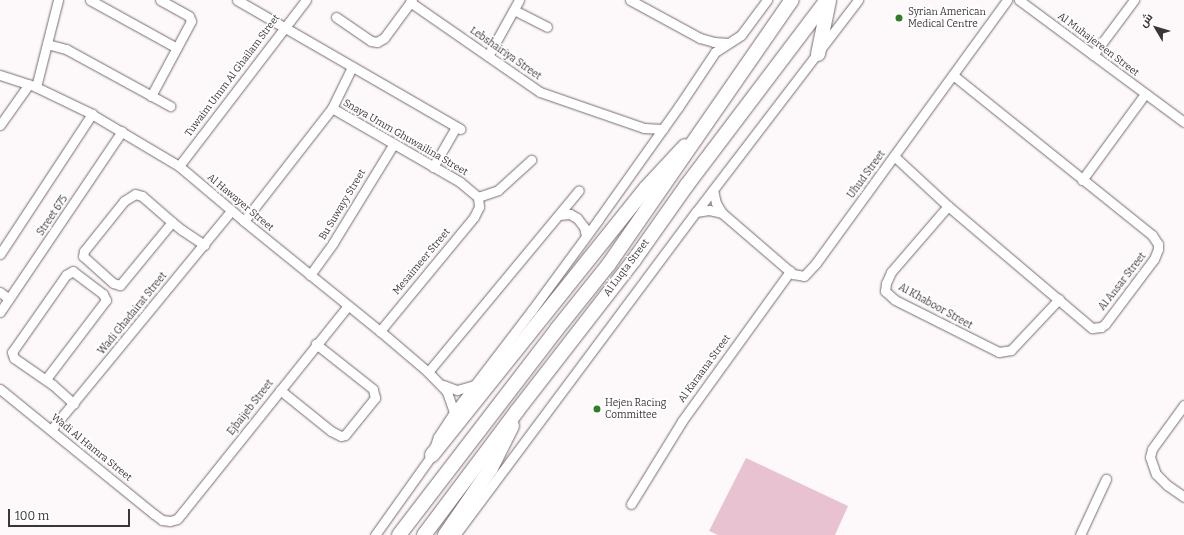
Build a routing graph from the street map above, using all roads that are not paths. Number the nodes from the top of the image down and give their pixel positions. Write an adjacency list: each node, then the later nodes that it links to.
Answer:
1 (58, 0): 23 (street)
2 (90, 0): 24 (street)
3 (160, 0): 24 (street)
4 (237, 0): 19 (street)
5 (305, 0): 19 (street, Tuwaim Umm Al Ghailam Street)
6 (630, 0): 21 (street)
7 (767, 0): 22 (street)
8 (792, 0): 39 (main road, Al Luqta Street)
9 (818, 0): 18 (main road)
10 (828, 0): 18 (main road, Al Luqta Street); 25 (main road)
11 (858, 0): 25 (street)
12 (1007, 0): 31 (street, Uhud Street)
13 (1019, 0): 27 (street, Al Muhajereen Street)
14 (1134, 0): 27 (street)
15 (411, 1): 17 (street, Lebshairiya Street); 26 (street, Lebshairiya Street)
16 (517, 3): 20 (street); 26 (street)
17 (336, 17)
18 (808, 24): 85 (main road, Al Luqta Street)
19 (285, 27): 29 (street); 48 (street, Tuwaim Umm Al Ghailam Street)
20 (547, 27)
21 (700, 38): 22 (street); 28 (street)
22 (729, 43): 28 (street)
23 (47, 44): 32 (street); 34 (street)
24 (177, 48): 34 (street)
25 (818, 54): 52 (street)
26 (488, 56): 41 (street, Lebshairiya Street)
27 (1093, 56): 33 (street, Al Muhajereen Street)
28 (708, 62): 42 (street)
29 (352, 67): 36 (street); 49 (street)
30 (0, 75): 32 (street, Al Hawayer Street)
31 (953, 75): 46 (street, Uhud Street); 50 (street, Al Ansar Street)
32 (32, 86): 37 (street, Al Hawayer Street); 40 (street)
33 (1145, 94): 38 (street, Al Muhajereen Street); 50 (street)
34 (151, 96): 35 (street)
35 (170, 106)
36 (332, 108): 45 (street, Snaya Umm Ghuwailina Street); 63 (street)
37 (90, 113): 43 (street, Al Hawayer Street); 66 (street)
38 (1184, 122)
39 (706, 124): 76 (main road); 94 (main road, Al Luqta Street)
40 (0, 125)
41 (640, 126): 42 (street, Lebshairiya Street); 44 (street)
42 (663, 129): 44 (street)
43 (122, 131): 48 (street, Al Hawayer Street); 70 (street, Street 675)
44 (652, 144): 61 (street)
45 (393, 145): 49 (street, Snaya Umm Ghuwailina Street); 68 (street, Bu Suwayy Street)
46 (894, 156): 55 (street, Al Ansar Street); 67 (street, Uhud Street)
47 (531, 160): 53 (street)
48 (179, 166): 56 (street, Al Hawayer Street)
49 (433, 167): 53 (street, Snaya Umm Ghuwailina Street)
50 (1082, 180): 71 (street, Al Ansar Street)
51 (579, 190): 54 (street)
52 (714, 190): 57 (street); 58 (street)
53 (478, 197): 74 (street, Mesaimeer Street)
54 (569, 203): 59 (street); 60 (street)
55 (948, 206): 71 (street, Al Ansar Street); 71 (street, Al Khaboor Street)
56 (231, 211): 63 (street, Al Hawayer Street); 65 (street, Wadi Ghadairat Street)
57 (696, 212): 58 (street); 97 (street)
58 (722, 213): 67 (street)
59 (559, 215): 60 (street); 77 (street)
60 (578, 217): 61 (street); 64 (street)
61 (598, 220): 64 (street)
62 (172, 222): 62 (street); 65 (street)
63 (244, 222): 68 (street, Al Hawayer Street)
64 (586, 236): 79 (street)
65 (202, 247): 83 (street, Wadi Ghadairat Street)
66 (0, 254)
67 (790, 271): 91 (street, Al Karaana Street)
68 (310, 275): 72 (street, Al Hawayer Street)
69 (0, 292): 70 (street)
70 (9, 299): 73 (street, Street 675)
71 (1059, 299)
72 (348, 306): 74 (street, Al Hawayer Street); 75 (street, Ejbaijeb Street)
73 (0, 312)
74 (380, 331): 77 (street, Al Hawayer Street)
75 (316, 344): 82 (street, Ejbaijeb Street); 82 (street)
76 (506, 363): 79 (main road); 88 (main road)
77 (428, 372): 80 (street, Al Hawayer Street)
78 (50, 382): 78 (street); 83 (street)
79 (477, 382): 80 (street); 86 (street)
80 (442, 386): 86 (street, Al Hawayer Street)
81 (0, 389): 87 (street, Wadi Al Hamra Street)
82 (280, 390): 92 (street, Ejbaijeb Street)
83 (76, 401): 87 (street, Wadi Ghadairat Street)
84 (1184, 405): 90 (street)
85 (517, 411): 95 (main road, Al Luqta Street); 96 (main road)
86 (454, 412): 88 (street)
87 (51, 430): 92 (street, Wadi Al Hamra Street)
88 (432, 455): 93 (street)
89 (1106, 480): 98 (street)
90 (1184, 497)
91 (631, 504)
92 (170, 521)
93 (375, 535)
94 (399, 535)
95 (424, 535)
96 (445, 535)
97 (455, 535)
98 (1080, 535)

